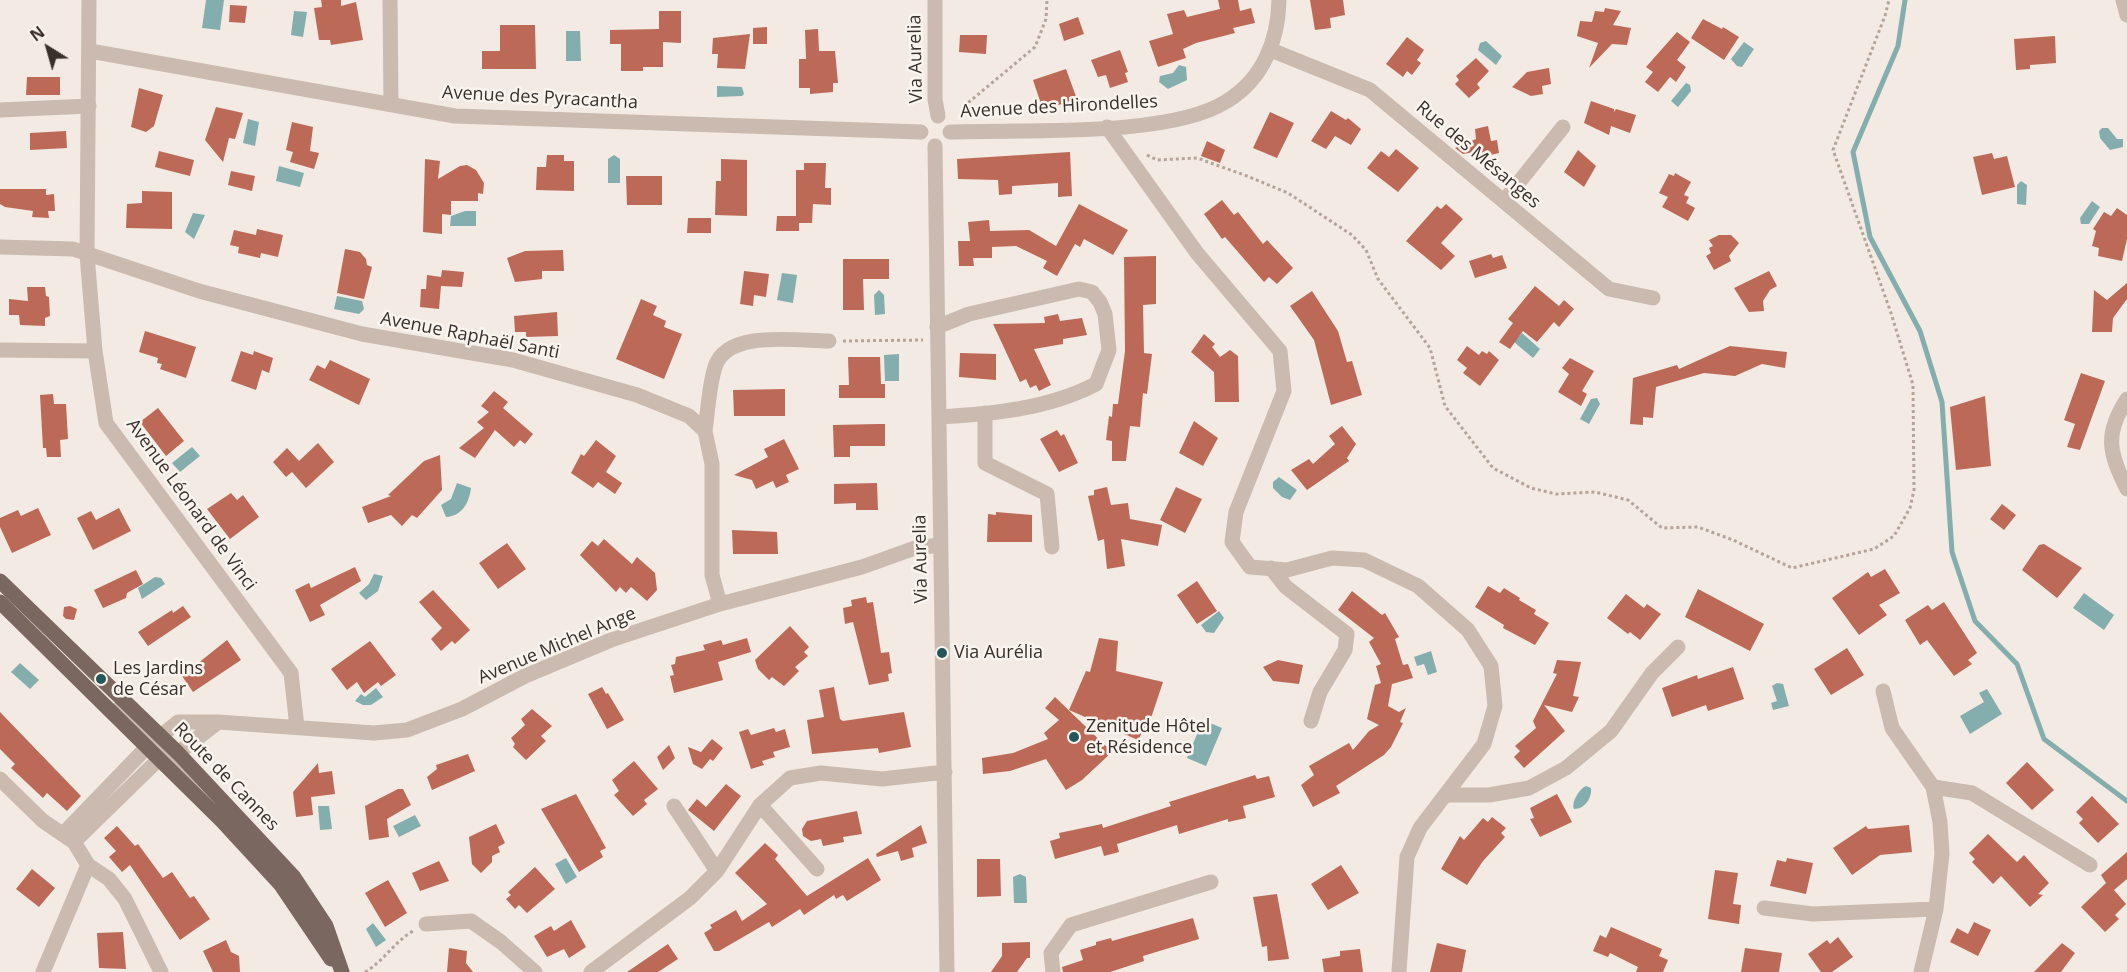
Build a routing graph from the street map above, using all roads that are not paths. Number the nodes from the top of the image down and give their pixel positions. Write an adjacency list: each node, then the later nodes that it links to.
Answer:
1 (89, 0): 8 (street, Avenue Léonard de Vinci)
2 (390, 0): 9 (street)
3 (935, 0): 12 (street, Via Aurelia)
4 (1279, 0): 7 (street, Avenue des Hirondelles)
5 (2123, 0): 6 (street)
6 (2127, 15)
7 (1271, 50): 13 (street, Avenue des Hirondelles); 18 (street, Rue des Mésanges)
8 (90, 51): 9 (street, Avenue des Pyracantha); 10 (street, Avenue Léonard de Vinci)
9 (391, 103): 15 (street, Avenue des Pyracantha)
10 (89, 106): 11 (street); 20 (street, Avenue Léonard de Vinci)
11 (0, 110)
12 (938, 116): 15 (street); 16 (street)
13 (1107, 127): 16 (street, Avenue des Hirondelles); 33 (street)
14 (1563, 127): 18 (street)
15 (921, 132): 17 (street)
16 (950, 132): 17 (street)
17 (935, 146): 22 (street, Via Aurelia)
18 (1503, 201): 21 (street, Rue des Mésanges)
19 (0, 247): 20 (street, Avenue Raphaël Santi)
20 (87, 255): 25 (street, Avenue Léonard de Vinci); 29 (street, Avenue Raphaël Santi)
21 (1653, 298)
22 (937, 327): 27 (street); 28 (street, Via Aurelia)
23 (829, 341): 29 (street)
24 (0, 350): 25 (street)
25 (96, 351): 41 (street, Avenue Léonard de Vinci)
26 (2127, 399): 30 (street)
27 (985, 413): 28 (street); 32 (street)
28 (939, 417): 31 (street, Via Aurelia)
29 (705, 431): 36 (street)
30 (2127, 489)
31 (940, 545): 36 (street, Avenue Michel Ange); 44 (street, Via Aurelia)
32 (1052, 547)
33 (1271, 568): 39 (street); 47 (street)
34 (0, 581): 42 (main road, Route de Cannes)
35 (0, 602): 42 (main road, Route de Cannes)
36 (720, 604): 41 (street, Avenue Michel Ange)
37 (1678, 647): 47 (street)
38 (1883, 691): 46 (street)
39 (1311, 721)
40 (218, 722): 41 (street, Avenue Michel Ange); 42 (street, Avenue Michel Ange); 43 (street)
41 (297, 727)
42 (153, 741): 43 (main road, Route de Cannes); 50 (street, Avenue Michel Ange)
43 (168, 756): 50 (street); 61 (main road, Route de Cannes); 61 (main road, Route de Cannes)
44 (945, 772): 48 (street); 64 (street, Via Aurelia)
45 (0, 779): 50 (street)
46 (1934, 787): 52 (street); 57 (street)
47 (1447, 795): 66 (street)
48 (760, 805): 53 (street); 54 (street)
49 (674, 806): 54 (street)
50 (69, 838): 51 (street)
51 (88, 865): 59 (street); 60 (street)
52 (2090, 865)
53 (817, 869)
54 (717, 871): 63 (street)
55 (1211, 882): 65 (street)
56 (1764, 908): 57 (street)
57 (1936, 909): 67 (street)
58 (426, 924): 62 (street)
59 (43, 972)
60 (161, 972)
61 (341, 972)
62 (535, 972)
63 (591, 972)
64 (947, 972)
65 (1053, 972)
66 (1398, 972)
67 (1921, 972)

